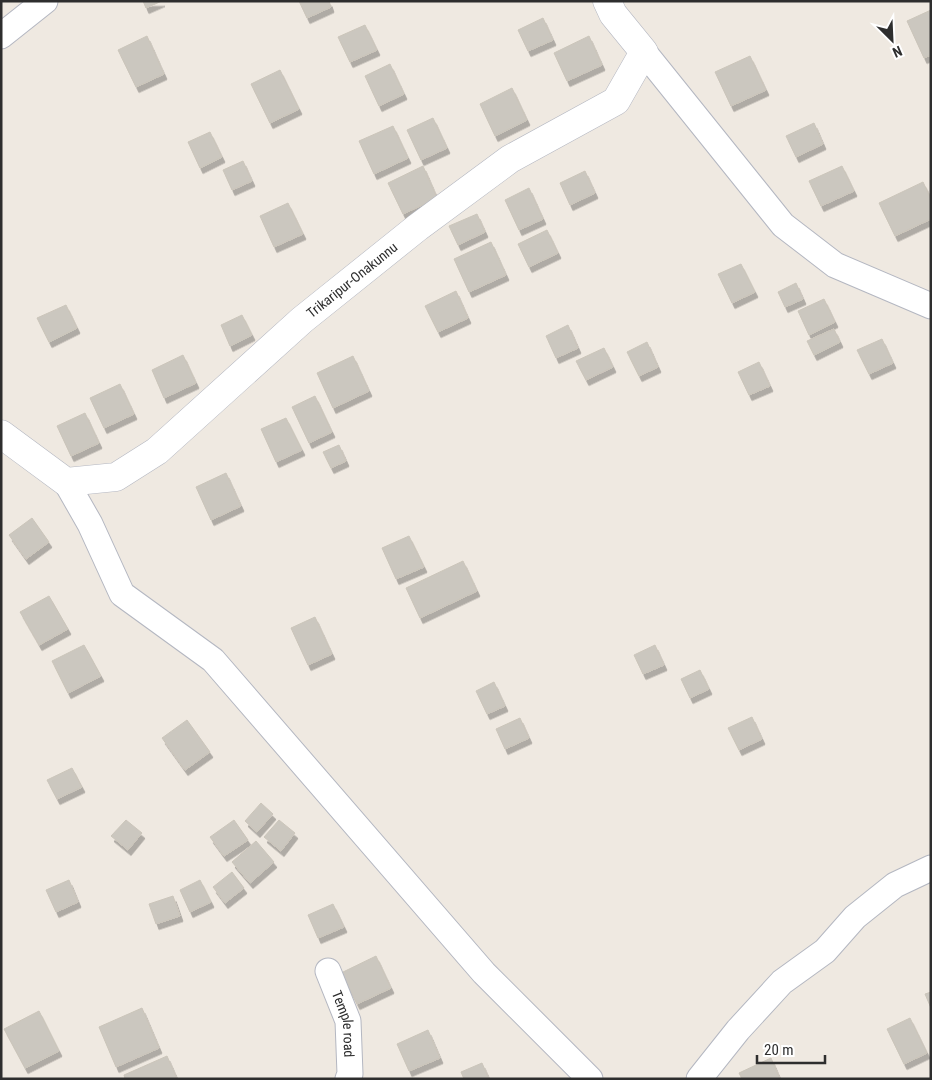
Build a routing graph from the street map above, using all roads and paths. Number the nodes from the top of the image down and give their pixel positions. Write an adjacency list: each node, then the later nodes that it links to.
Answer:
1 (45, 1): 3 (street)
2 (607, 1): 4 (street)
3 (1, 36)
4 (644, 52): 5 (street); 7 (street, Trikaripur-Onakunnu)
5 (931, 306)
6 (1, 434): 7 (street)
7 (66, 482): 12 (street)
8 (931, 868): 10 (street)
9 (328, 971): 11 (street, Temple road)
10 (720, 1069): 13 (street)
11 (348, 1079)
12 (590, 1079)
13 (699, 1079)

